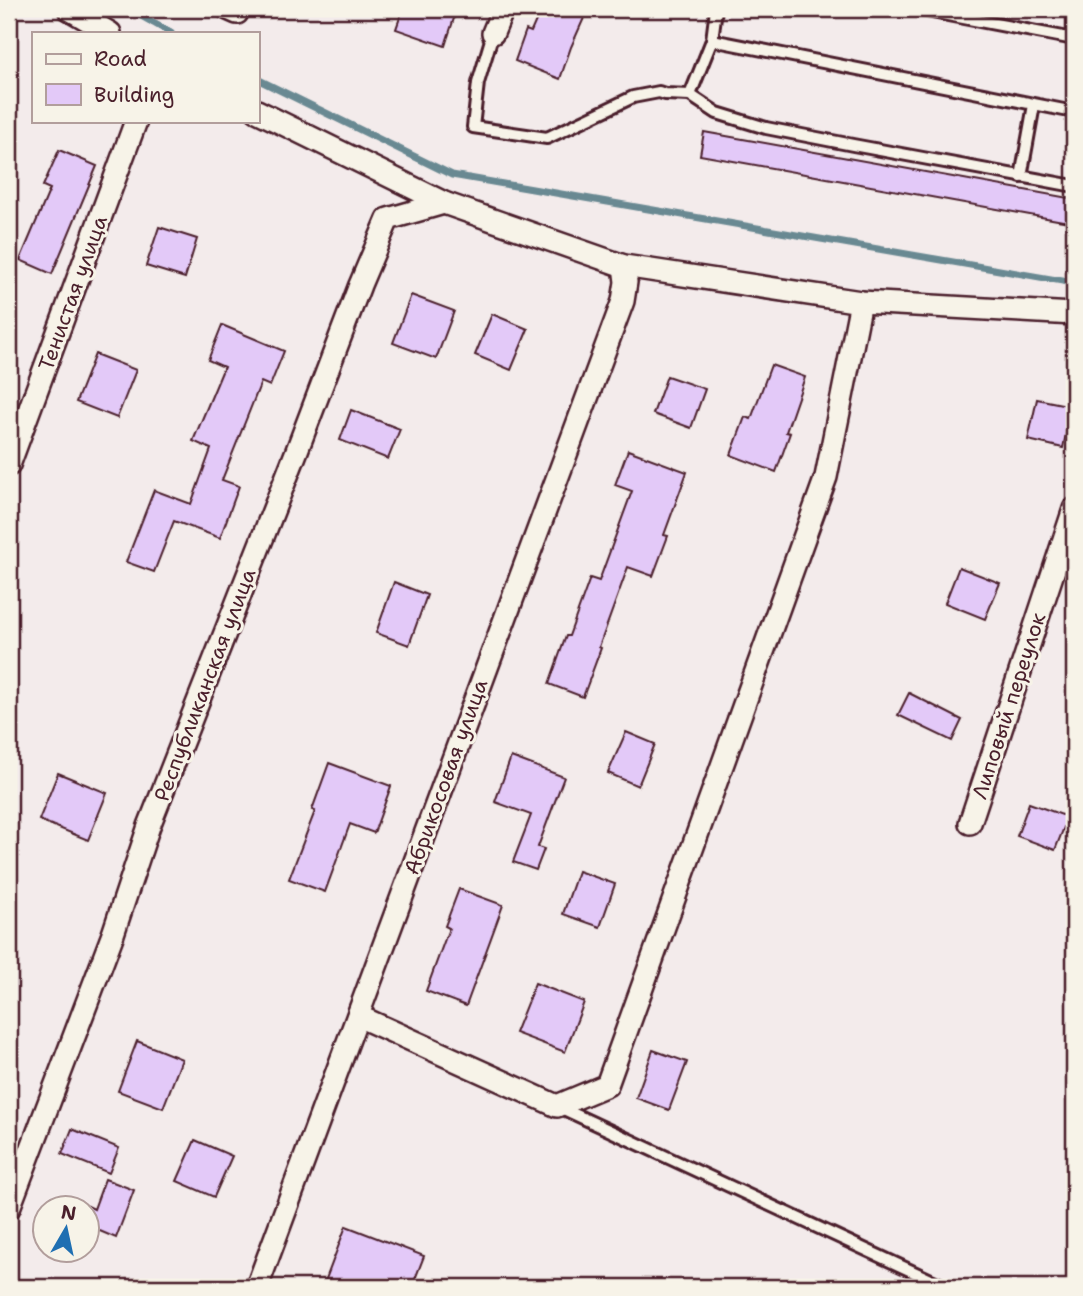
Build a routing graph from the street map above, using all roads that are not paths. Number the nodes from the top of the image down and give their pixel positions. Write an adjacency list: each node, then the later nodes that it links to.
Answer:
1 (69, 9): 7 (street)
2 (228, 9): 3 (street)
3 (238, 9)
4 (503, 9): 8 (street)
5 (716, 9): 10 (lane)
6 (916, 9): 9 (lane)
7 (108, 32)
8 (493, 33): 11 (lane)
9 (1074, 39)
10 (712, 40): 11 (lane); 12 (lane)
11 (690, 95): 16 (lane)
12 (1034, 105): 14 (lane); 16 (lane)
13 (259, 112): 18 (street)
14 (1074, 112)
15 (136, 122): 22 (street, Тенистая улица)
16 (1021, 177): 17 (lane)
17 (1074, 186)
18 (444, 203): 19 (street); 27 (street, Республиканская улица)
19 (624, 266): 20 (street); 25 (street, Абрикосовая улица)
20 (861, 302): 21 (street); 26 (street)
21 (1074, 314)
22 (9, 465)
23 (1074, 509): 24 (street, Липовый переулок)
24 (970, 823)
25 (358, 1016): 26 (street); 28 (street, Абрикосовая улица)
26 (557, 1106): 29 (lane)
27 (9, 1209)
28 (257, 1287)
29 (946, 1287)

